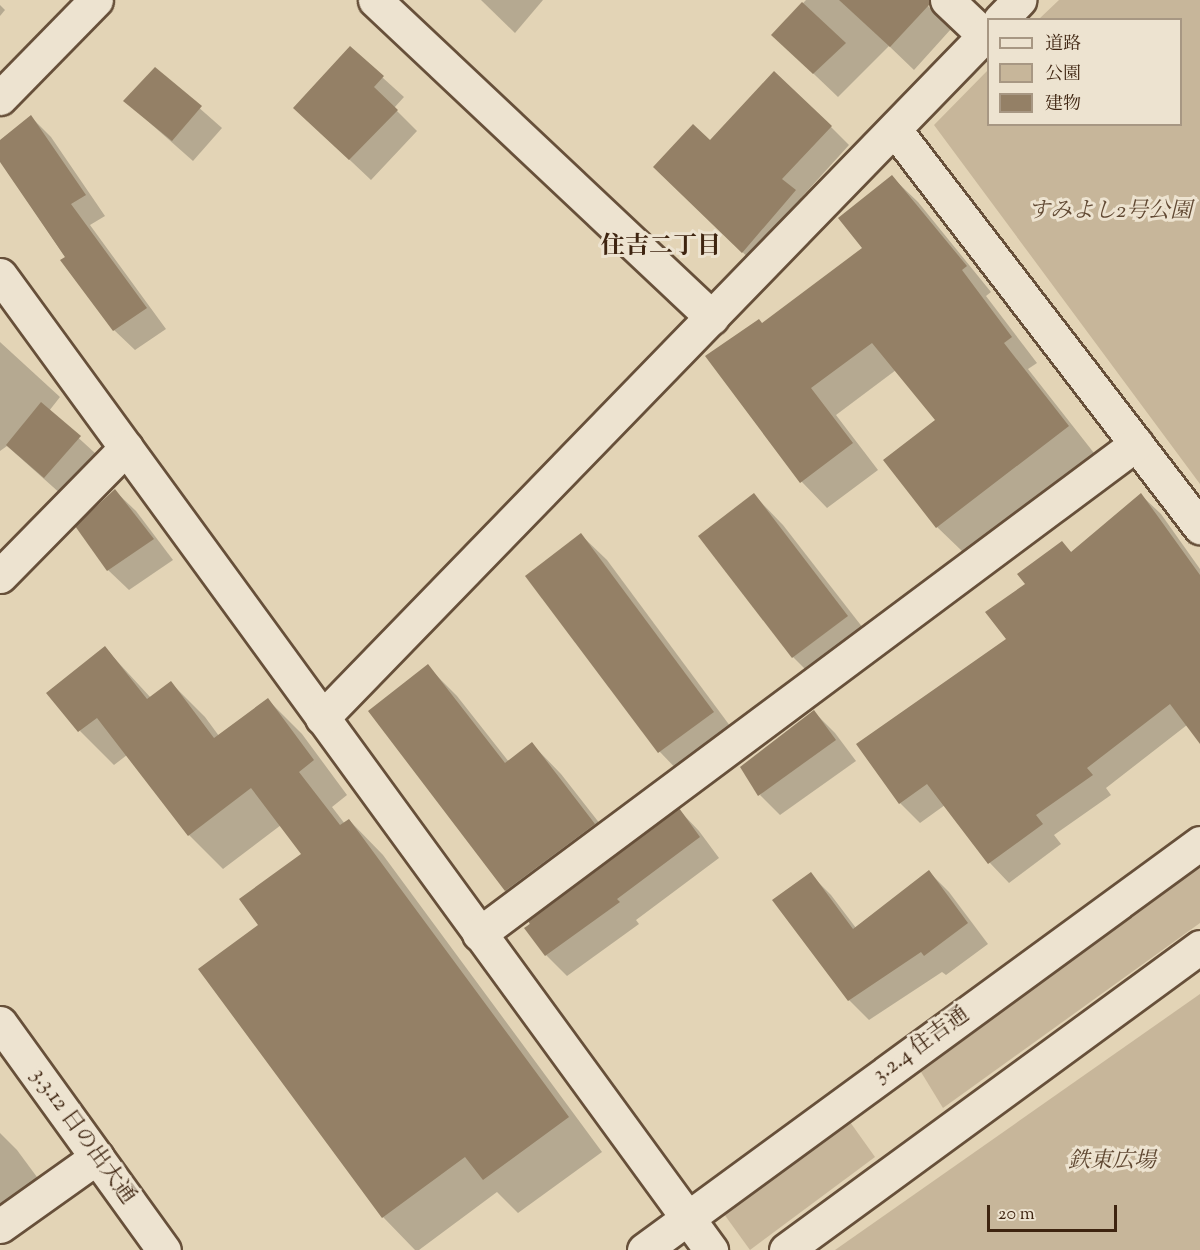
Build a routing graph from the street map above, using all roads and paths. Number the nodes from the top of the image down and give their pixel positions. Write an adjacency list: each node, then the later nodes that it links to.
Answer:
1 (96, 0): 8 (street)
2 (375, 0): 11 (street)
3 (947, 0): 6 (street)
4 (1019, 0): 5 (street)
5 (1002, 18)
6 (987, 26)
7 (987, 33): 9 (street)
8 (0, 98)
9 (894, 130): 11 (street); 12 (street)
10 (0, 275): 13 (street)
11 (712, 318): 16 (street)
12 (1136, 444): 14 (street); 18 (street)
13 (126, 448): 15 (street); 16 (street)
14 (1200, 526)
15 (0, 576)
16 (322, 718): 18 (street)
17 (1200, 843): 22 (street, 3.2.4 住吉通)
18 (480, 934): 22 (street)
19 (1200, 947): 27 (street)
20 (0, 1023): 21 (street, 3.3.12 日の出大通)
21 (97, 1157): 23 (street); 24 (street, 3.3.12 日の出大通)
22 (686, 1219): 25 (street, 3.2.4 住吉通); 26 (street)
23 (0, 1226)
24 (164, 1250)
25 (644, 1250)
26 (711, 1250)
27 (786, 1250)

